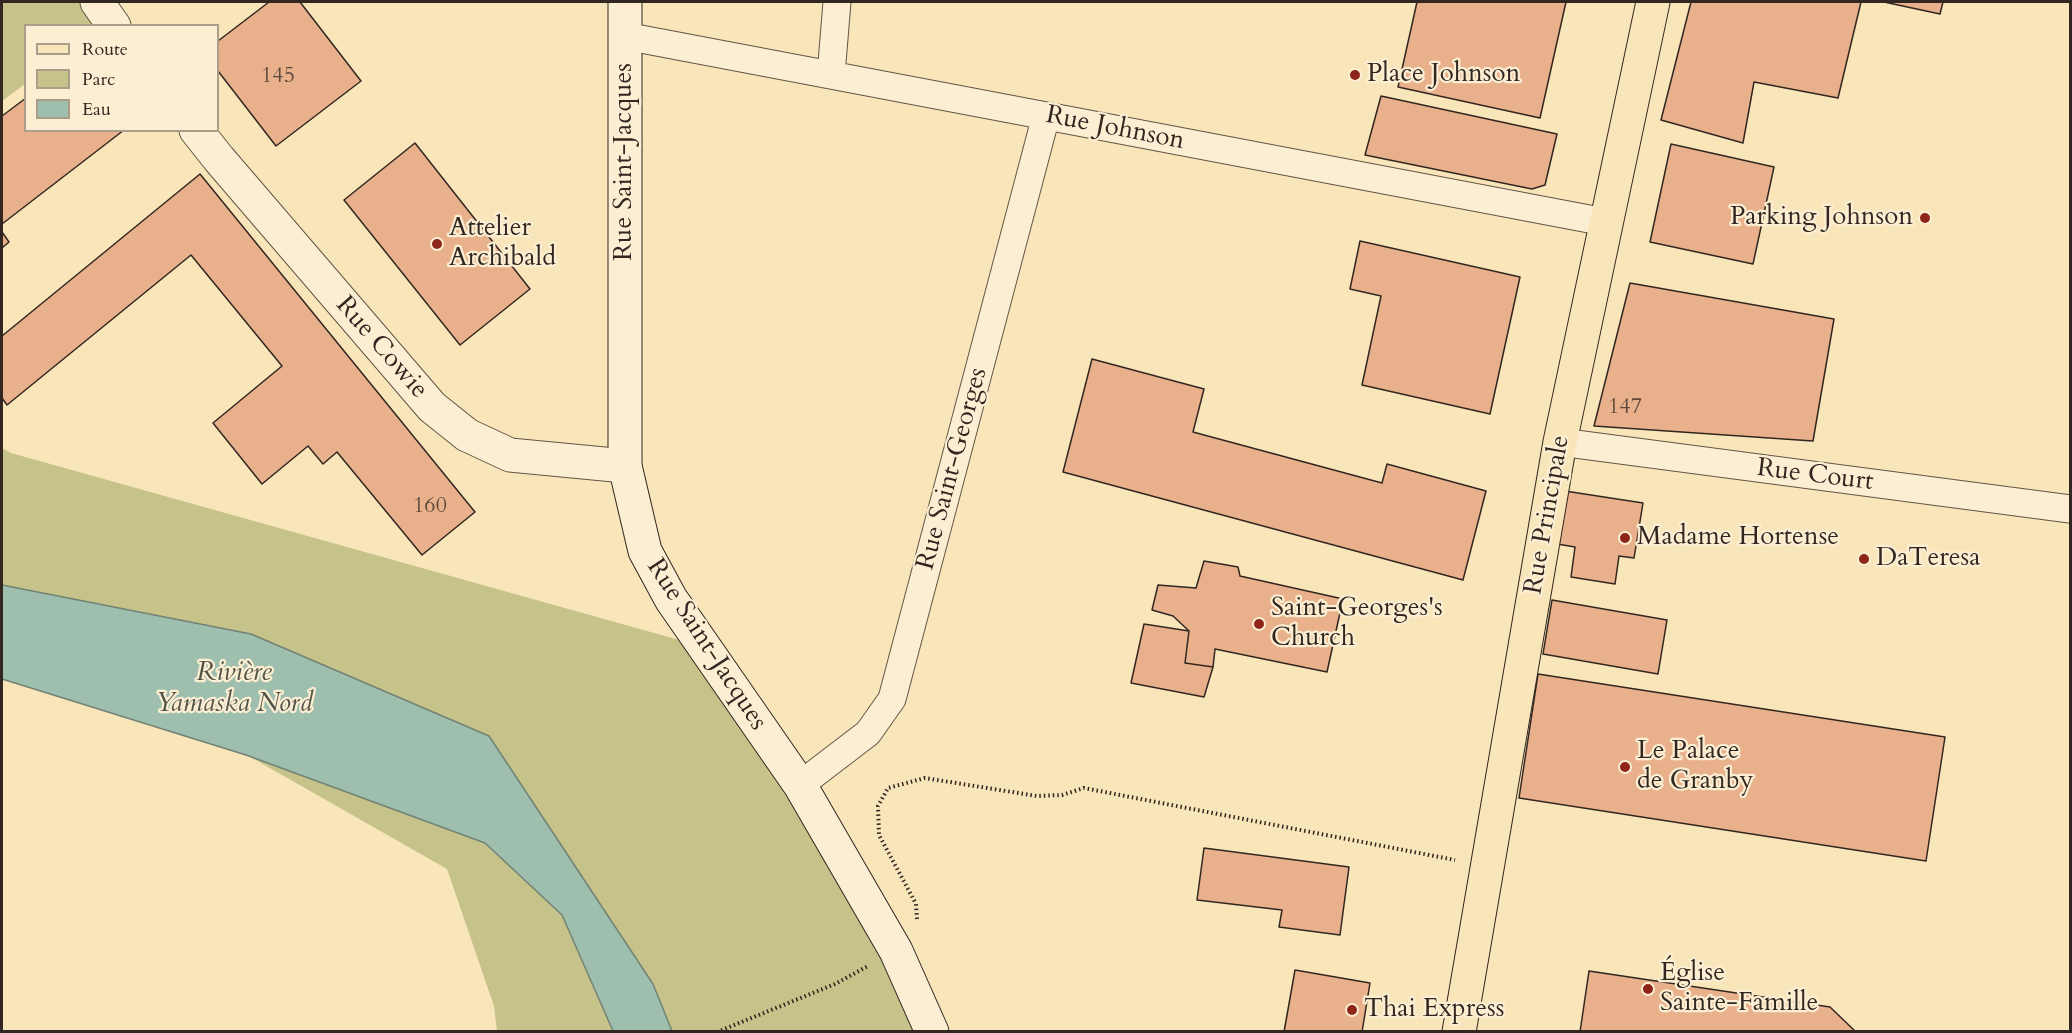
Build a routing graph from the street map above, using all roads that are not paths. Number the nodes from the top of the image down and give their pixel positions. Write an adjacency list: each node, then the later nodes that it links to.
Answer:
1 (97, 2): 5 (main road)
2 (625, 2): 6 (main road, Rue Saint-Jacques)
3 (837, 2): 7 (street)
4 (1653, 2): 10 (main road, Rue Principale)
5 (113, 24)
6 (626, 36): 7 (street, Rue Johnson); 12 (main road, Rue Saint-Jacques)
7 (831, 75): 8 (street, Rue Johnson)
8 (1046, 116): 10 (street, Rue Johnson); 14 (street, Rue Saint-Georges)
9 (198, 132): 12 (main road, Rue Cowie)
10 (1605, 222): 11 (main road, Rue Principale)
11 (1560, 442): 13 (street, Rue Court); 16 (main road, Rue Principale)
12 (625, 466): 14 (main road, Rue Saint-Jacques)
13 (2070, 509)
14 (800, 785): 15 (main road, Rue Saint-Jacques)
15 (932, 1032)
16 (1460, 1032)

